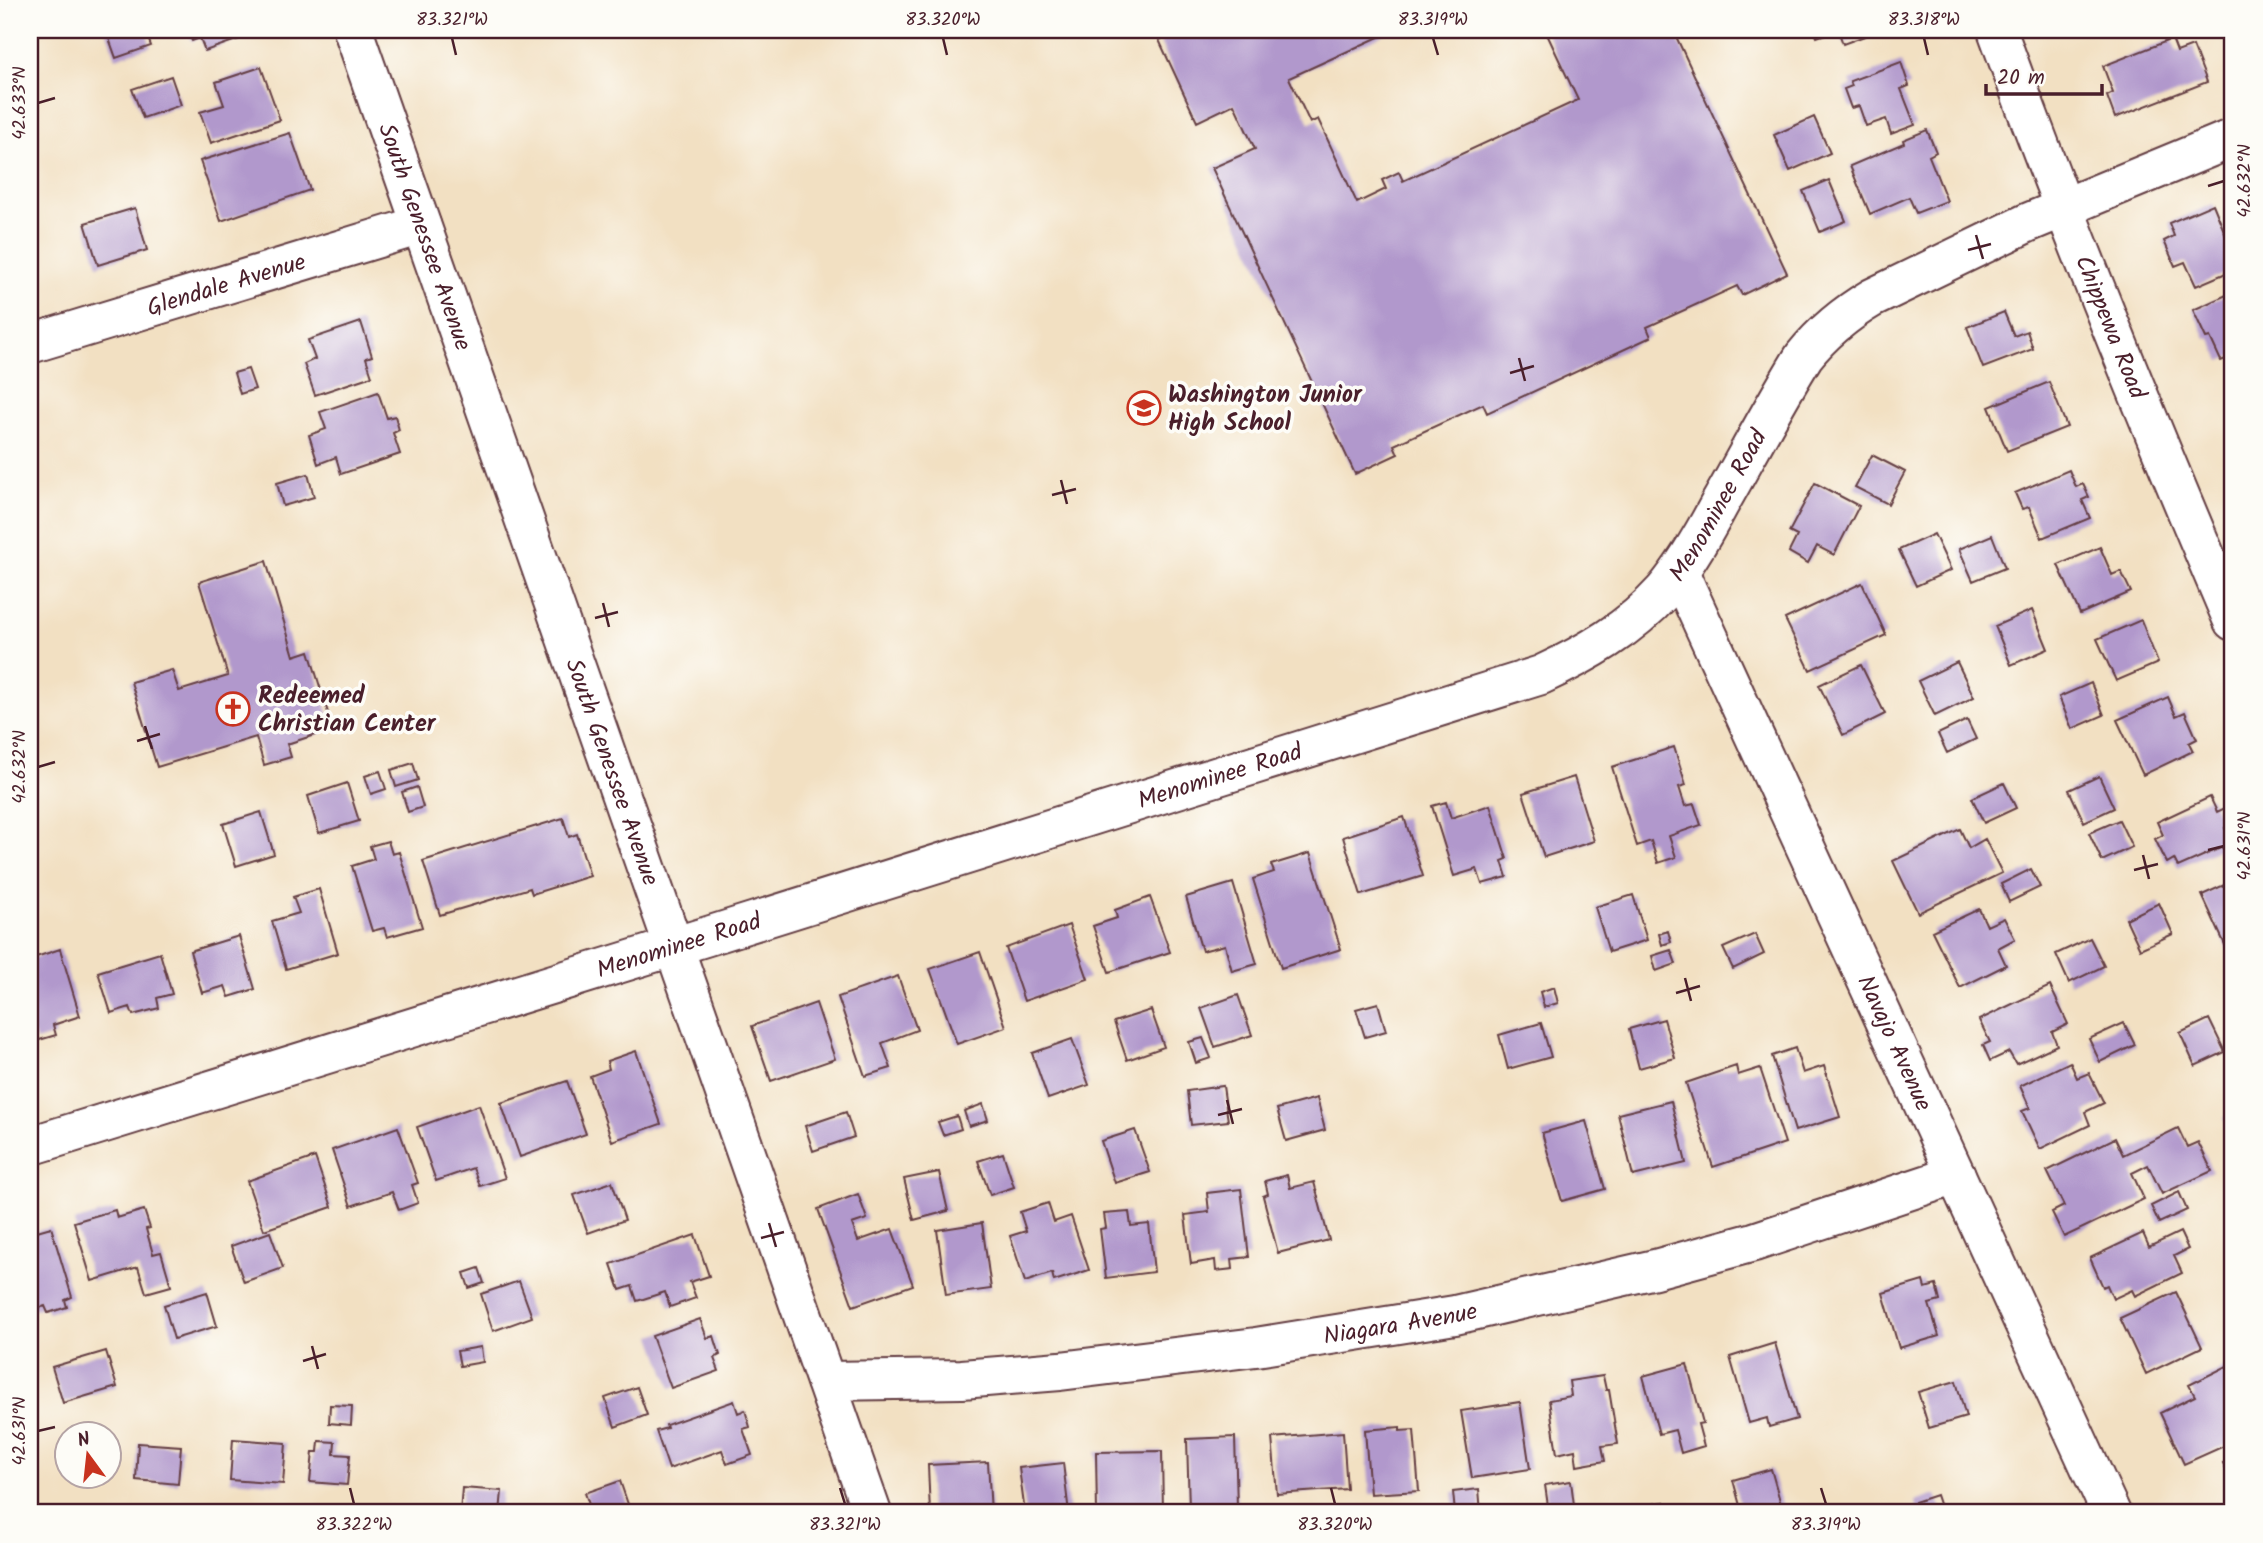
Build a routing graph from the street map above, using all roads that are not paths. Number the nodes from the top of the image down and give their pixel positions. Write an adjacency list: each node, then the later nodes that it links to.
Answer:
1 (353, 30): 5 (street, South Genessee Avenue)
2 (1997, 30): 4 (street, Chippewa Road)
3 (2233, 138): 4 (street, Menominee Road)
4 (2062, 207): 7 (street, Menominee Road); 8 (street, Chippewa Road)
5 (421, 225): 6 (street, Glendale Avenue); 9 (street, South Genessee Avenue)
6 (30, 344)
7 (1679, 572): 9 (street, Menominee Road); 11 (street, Navajo Avenue)
8 (2233, 621)
9 (674, 947): 10 (street, Menominee Road); 12 (street, South Genessee Avenue)
10 (30, 1146)
11 (1955, 1175): 12 (street, Niagara Avenue); 14 (street, Navajo Avenue)
12 (826, 1381): 13 (street, South Genessee Avenue)
13 (872, 1513)
14 (2111, 1513)

